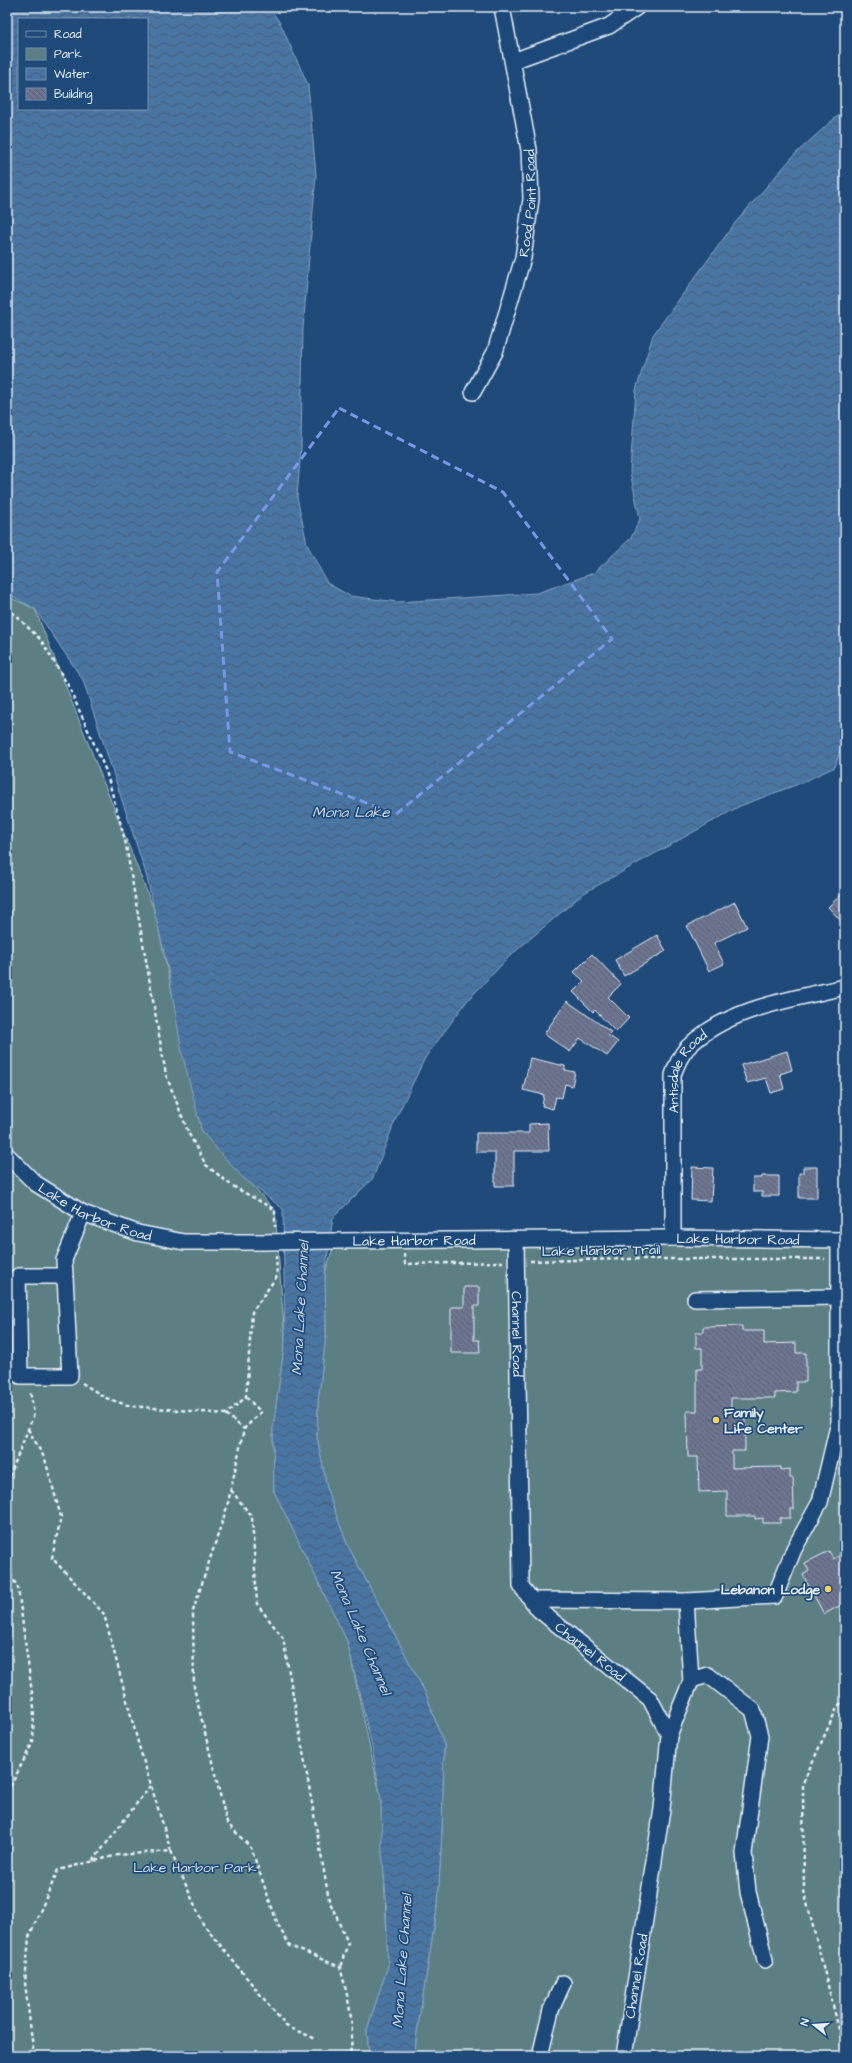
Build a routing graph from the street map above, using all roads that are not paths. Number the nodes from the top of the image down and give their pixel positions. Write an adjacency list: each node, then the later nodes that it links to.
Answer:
1 (502, 7): 3 (street, Rood Point Road)
2 (637, 7): 3 (street)
3 (513, 61): 4 (street, Rood Point Road)
4 (472, 392)
5 (845, 986): 8 (street, Antisdale Road)
6 (7, 1155): 7 (street, Lake Harbor Road)
7 (83, 1213): 9 (street, Lake Harbor Road, bridge); 11 (street)
8 (673, 1238): 9 (street, Lake Harbor Road); 10 (street, Lake Harbor Road)
9 (516, 1240): 15 (street, Channel Road)
10 (842, 1240): 12 (street)
11 (65, 1276): 11 (street)
12 (838, 1297): 13 (street); 14 (street)
13 (696, 1299)
14 (841, 1331): 16 (street)
15 (532, 1600): 16 (street); 18 (street, Channel Road)
16 (686, 1601): 17 (street)
17 (691, 1680): 18 (street); 19 (street)
18 (669, 1735): 22 (street, Channel Road)
19 (765, 1960)
20 (563, 1983): 21 (street)
21 (540, 2056)
22 (624, 2056)

